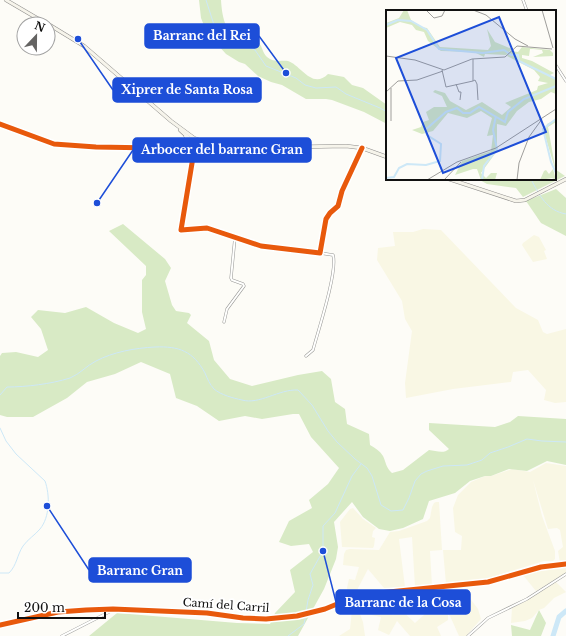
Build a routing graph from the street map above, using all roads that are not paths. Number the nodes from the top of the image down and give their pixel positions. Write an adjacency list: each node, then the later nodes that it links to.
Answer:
1 (6, 0): 4 (main road)
2 (523, 0): 3 (street)
3 (527, 10)
4 (34, 16)
5 (56, 29): 8 (main road)
6 (556, 66): 7 (street)
7 (566, 81)
8 (171, 122): 10 (main road); 11 (main road)
9 (0, 124): 14 (street)
10 (183, 133): 12 (main road); 13 (street)
11 (188, 134): 12 (street); 15 (main road)
12 (197, 144): 13 (street); 15 (main road); 17 (street)
13 (189, 147): 14 (street); 14 (street); 17 (street)
14 (178, 148)
15 (214, 148): 16 (main road); 17 (street)
16 (362, 148): 18 (main road); 22 (street)
17 (194, 149): 21 (street)
18 (386, 157)
19 (566, 179): 20 (main road)
20 (452, 180)
21 (235, 237): 22 (street); 23 (street)
22 (320, 253): 24 (street)
23 (224, 322)
24 (306, 356)
25 (566, 564): 27 (street, Camí del Carril)
26 (566, 574): 30 (street)
27 (114, 609): 28 (street, Camí del Carril); 29 (street)
28 (0, 625)
29 (62, 636)
30 (468, 636)

